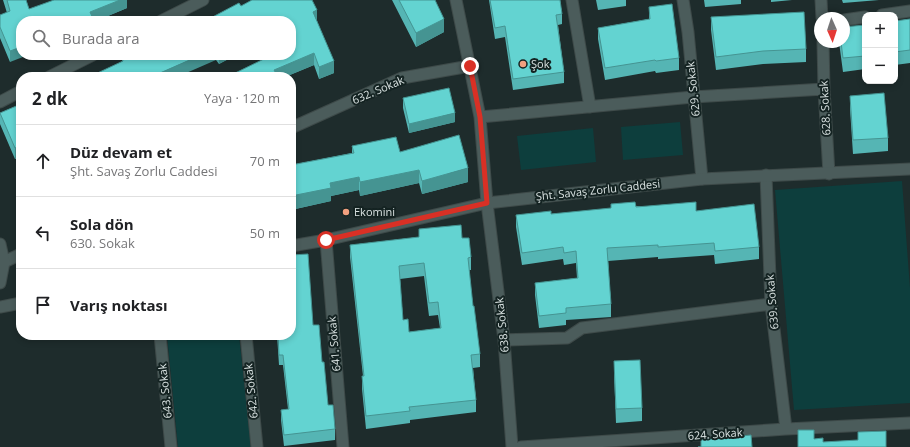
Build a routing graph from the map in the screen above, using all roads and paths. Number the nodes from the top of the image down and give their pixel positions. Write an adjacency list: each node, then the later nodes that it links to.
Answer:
1 (203, 0): 9 (street)
2 (456, 0): 14 (street, 638. Sokak)
3 (572, 0): 20 (street)
4 (683, 0): 18 (street, 629. Sokak)
5 (821, 0): 7 (street)
6 (910, 11): 8 (street)
7 (822, 12)
8 (898, 13)
9 (171, 16)
10 (862, 17): 11 (street)
11 (850, 19)
12 (823, 48): 16 (street, 628. Sokak)
13 (83, 60): 15 (street)
14 (470, 66): 21 (street, 638. Sokak); 22 (street, 632. Sokak)
15 (60, 72)
16 (824, 89): 18 (street); 24 (street, 628. Sokak)
17 (16, 94): 19 (street)
18 (694, 97): 20 (street); 26 (street, 629. Sokak)
19 (0, 102)
20 (590, 107): 21 (street)
21 (480, 117): 27 (street, 638. Sokak)
22 (296, 126)
23 (910, 169): 24 (street, Şht. Savaş Zorlu Caddesi)
24 (829, 174): 25 (street, Şht. Savaş Zorlu Caddesi)
25 (766, 175): 26 (street, Şht. Savaş Zorlu Caddesi); 35 (street, 639. Sokak)
26 (702, 179): 27 (street, Şht. Savaş Zorlu Caddesi)
27 (487, 203): 28 (street, Şht. Savaş Zorlu Caddesi); 39 (street, 638. Sokak)
28 (326, 240): 30 (street, Şht. Savaş Zorlu Caddesi); 44 (street, 641. Sokak)
29 (0, 244): 32 (street)
30 (296, 245)
31 (16, 256): 32 (street)
32 (4, 262): 33 (street)
33 (0, 283)
34 (16, 304): 36 (street)
35 (771, 304): 39 (street); 41 (street, 639. Sokak)
36 (0, 307)
37 (160, 340): 42 (street, 643. Sokak)
38 (246, 340): 43 (street, 642. Sokak)
39 (504, 340): 45 (street, 638. Sokak)
40 (910, 423): 41 (street, 624. Sokak)
41 (786, 429): 46 (street, 624. Sokak)
42 (171, 447)
43 (257, 447)
44 (343, 447)
45 (512, 447)
46 (521, 447)

